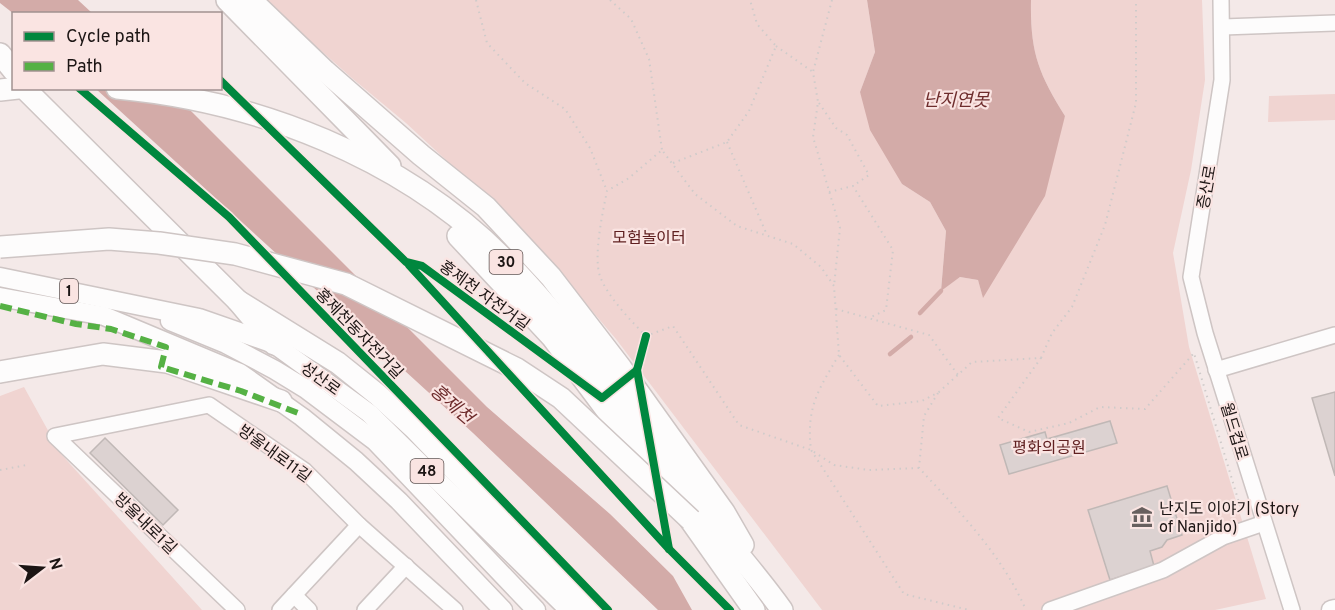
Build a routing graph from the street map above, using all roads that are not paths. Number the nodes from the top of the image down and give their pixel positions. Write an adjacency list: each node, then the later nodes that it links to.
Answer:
1 (226, 0): 24 (highway, bridge)
2 (251, 0): 29 (highway)
3 (1221, 0): 5 (street, 증산로)
4 (1335, 23): 5 (street)
5 (1223, 27): 20 (street, 증산로)
6 (0, 54): 8 (highway)
7 (0, 65): 9 (highway)
8 (12, 69)
9 (12, 76)
10 (28, 90): 15 (highway)
11 (138, 90): 29 (highway, 30)
12 (0, 247): 24 (highway, bridge)
13 (0, 277): 16 (main road, 성산로 / 1)
14 (0, 297): 17 (main road, 1)
15 (238, 301): 19 (highway); 39 (highway)
16 (138, 308): 19 (main road, 성산로 / 48); 37 (main road, 1)
17 (104, 316): 22 (main road, 48)
18 (1335, 335): 20 (street)
19 (274, 344): 38 (main road, 성산로 / 48)
20 (1216, 370): 25 (street, 월드컵로)
21 (0, 372): 22 (highway)
22 (281, 401): 36 (main road, 48)
23 (55, 436): 26 (street, 방울내로11길); 31 (street, 방울내로1길)
24 (692, 520): 40 (highway)
25 (1264, 523): 41 (street); 42 (street, 월드컵로)
26 (359, 525): 27 (street, 방울내로11길); 28 (street)
27 (406, 566): 34 (street); 35 (street, 방울내로11길)
28 (294, 595): 32 (street); 33 (street)
29 (780, 606)
30 (1335, 609): 43 (main road)
31 (237, 610)
32 (280, 610)
33 (309, 610)
34 (365, 610)
35 (455, 610)
36 (502, 610)
37 (536, 610)
38 (569, 610)
39 (590, 610)
40 (754, 610)
41 (1050, 610)
42 (1292, 610)
43 (1330, 610)

